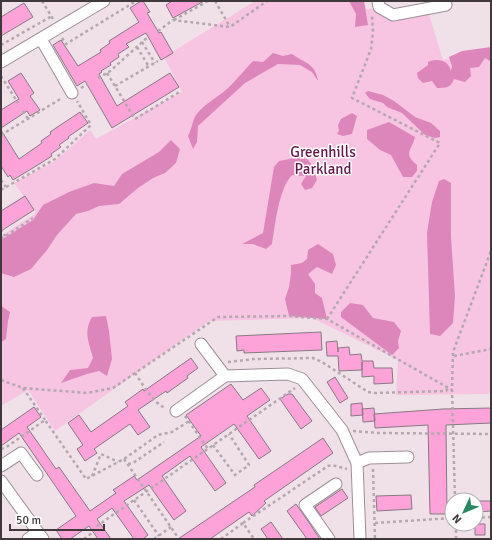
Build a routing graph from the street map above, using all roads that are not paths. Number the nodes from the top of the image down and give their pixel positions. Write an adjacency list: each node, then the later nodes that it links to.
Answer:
1 (104, 1): 4 (street)
2 (378, 1): 3 (street)
3 (446, 5)
4 (41, 39): 5 (street); 6 (street)
5 (1, 62)
6 (72, 93)
7 (201, 344): 8 (street)
8 (225, 376): 9 (street); 12 (street)
9 (176, 411)
10 (408, 457): 12 (street)
11 (1, 466): 13 (street)
12 (357, 467): 19 (street)
13 (37, 475)
14 (1, 480): 16 (street)
15 (336, 484): 18 (street)
16 (41, 535): 17 (street)
17 (28, 539)
18 (330, 539)
19 (360, 539)

